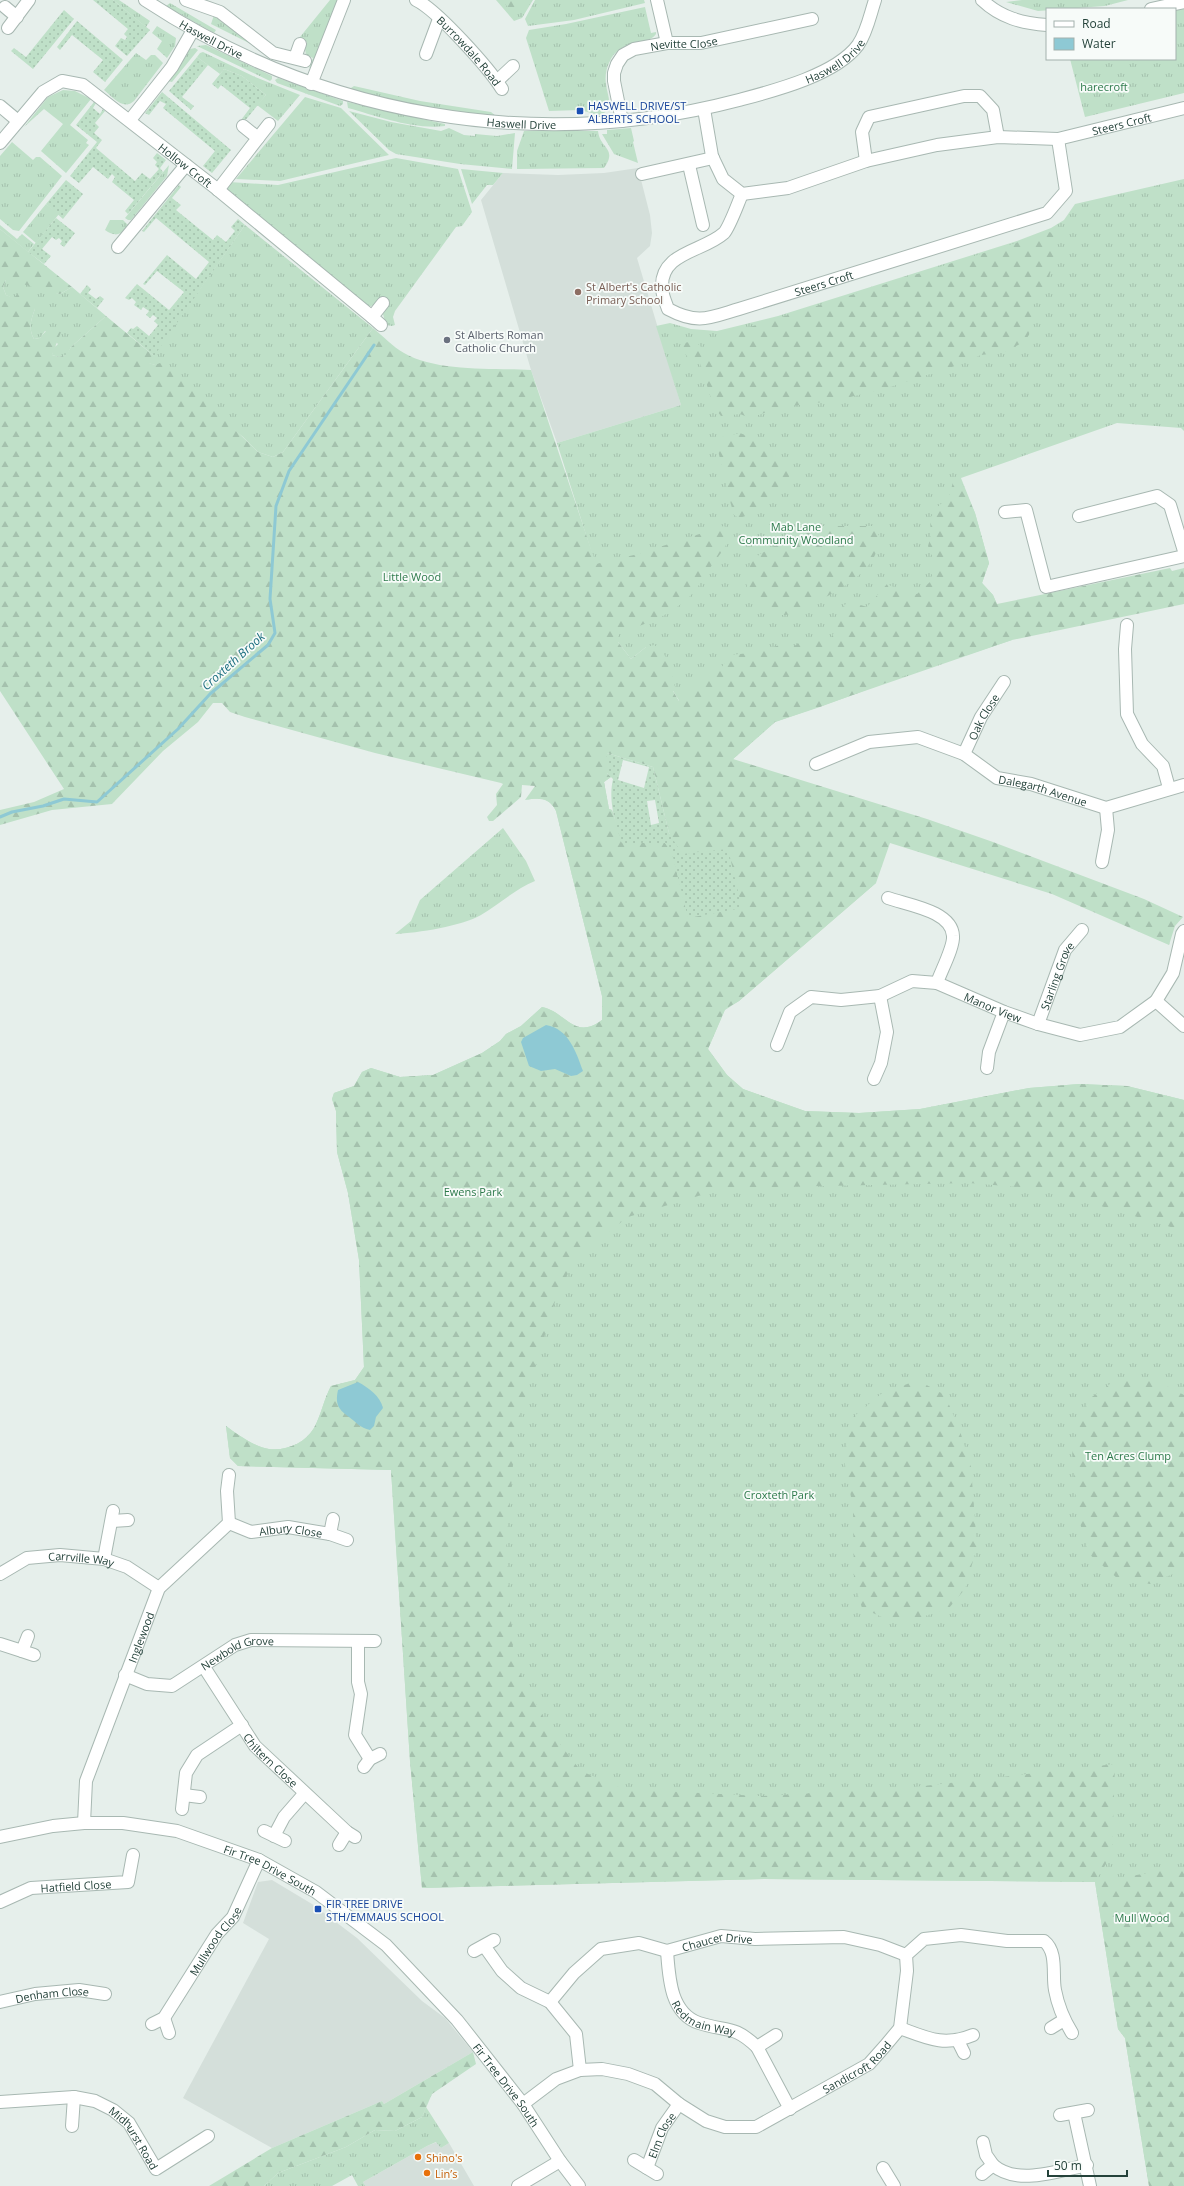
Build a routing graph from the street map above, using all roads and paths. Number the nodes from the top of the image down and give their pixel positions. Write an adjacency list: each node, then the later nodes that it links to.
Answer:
1 (30, 0): 12 (street)
2 (145, 0): 17 (street, Haswell Drive)
3 (344, 0): 22 (street)
4 (416, 0): 13 (street, Burrowdale Road)
5 (657, 0): 18 (street)
6 (875, 0): 25 (street, Haswell Drive)
7 (982, 0): 15 (street)
8 (193, 1): 19 (street)
9 (1184, 2): 11 (street)
10 (5, 7): 12 (street)
11 (1156, 8)
12 (17, 17): 16 (street)
13 (439, 19): 20 (street); 21 (street, Burrowdale Road)
14 (812, 19): 18 (street, Nevitte Close)
15 (1046, 25)
16 (8, 28)
17 (193, 30): 22 (street, Haswell Drive); 26 (street)
18 (667, 43): 28 (street, Nevitte Close)
19 (300, 44)
20 (426, 54)
21 (513, 66)
22 (311, 84): 28 (street, Haswell Drive)
23 (0, 106): 27 (street)
24 (1184, 108): 33 (street, Steers Croft)
25 (704, 109): 28 (street, Haswell Drive); 35 (street)
26 (130, 120): 27 (street, Hollow Croft); 37 (street, Hollow Croft)
27 (18, 121): 34 (street, Hollow Croft)
28 (622, 121)
29 (269, 124): 32 (street)
30 (243, 126): 32 (street)
31 (998, 137): 33 (street, Steers Croft); 36 (street, Steers Croft); 36 (street)
32 (258, 138): 40 (street)
33 (1058, 139): 41 (street, Steers Croft)
34 (0, 143)
35 (713, 158): 38 (street); 41 (street)
36 (866, 161): 41 (street, Steers Croft)
37 (186, 165): 40 (street, Hollow Croft); 43 (street)
38 (689, 165): 39 (street); 42 (street)
39 (642, 174)
40 (218, 190): 44 (street, Hollow Croft)
41 (742, 194)
42 (703, 225)
43 (118, 247)
44 (383, 304)
45 (1005, 512): 48 (street)
46 (1079, 516): 47 (street)
47 (1184, 551)
48 (1184, 556)
49 (1127, 625): 54 (street)
50 (1004, 682): 51 (street, Oak Close)
51 (964, 754): 52 (street, Dalegarth Avenue); 55 (street, Dalegarth Avenue)
52 (816, 764)
53 (1184, 785): 54 (street)
54 (1168, 788): 55 (street)
55 (1106, 808): 56 (street)
56 (1102, 862)
57 (888, 898): 60 (street)
58 (1082, 930): 64 (street, Starling Grove)
59 (1184, 931): 62 (street, Manor View)
60 (937, 982): 61 (street, Manor View); 63 (street, Manor View)
61 (880, 996): 66 (street, Manor View); 68 (street)
62 (1156, 1002): 64 (street, Manor View); 65 (street)
63 (1004, 1012): 64 (street, Manor View); 67 (street)
64 (1038, 1024)
65 (1184, 1026)
66 (777, 1045)
67 (987, 1068)
68 (874, 1079)
69 (229, 1475): 72 (street)
70 (334, 1519): 73 (street, Albury Close)
71 (128, 1520): 75 (street)
72 (229, 1523): 73 (street, Albury Close); 77 (street, Inglewood)
73 (330, 1534): 74 (street, Albury Close)
74 (347, 1540)
75 (104, 1559): 76 (street, Carrville Way); 77 (street, Carrville Way)
76 (0, 1574)
77 (159, 1588): 83 (street, Inglewood)
78 (28, 1636): 81 (street)
79 (375, 1641): 80 (street, Newbold Grove)
80 (358, 1642): 82 (street, Newbold Grove); 85 (street)
81 (0, 1644)
82 (204, 1667): 83 (street, Newbold Grove); 84 (street, Chiltern Close)
83 (125, 1675): 90 (street, Inglewood)
84 (242, 1725): 86 (street, Chiltern Close); 87 (street)
85 (371, 1760)
86 (304, 1794): 91 (street); 93 (street, Chiltern Close)
87 (184, 1795): 88 (street); 89 (street)
88 (200, 1797)
89 (182, 1809)
90 (84, 1823): 92 (street, Fir Tree Drive South); 95 (street, Fir Tree Drive South)
91 (274, 1836)
92 (0, 1837)
93 (339, 1845)
94 (133, 1855): 96 (street, Hatfield Close)
95 (259, 1860): 103 (street, Mullwood Close); 118 (street, Fir Tree Drive South)
96 (0, 1902)
97 (474, 1951): 102 (street)
98 (667, 1952): 99 (street, Chaucer Drive); 102 (street, Chaucer Drive); 113 (street, Redmain Way)
99 (906, 1955): 104 (street); 106 (street)
100 (105, 1994): 101 (street, Denham Close)
101 (0, 2002)
102 (550, 2002): 115 (street)
103 (164, 2018): 105 (street); 108 (street)
104 (1064, 2020): 107 (street); 109 (street)
105 (152, 2024)
106 (900, 2028): 112 (street); 120 (street, Sandicroft Road)
107 (1051, 2028)
108 (169, 2033)
109 (1072, 2034)
110 (776, 2035): 113 (street)
111 (973, 2035): 112 (street)
112 (958, 2041): 114 (street)
113 (757, 2047): 120 (street, Redmain Way)
114 (964, 2053)
115 (580, 2070): 118 (street, Sandicroft Road); 119 (street, Sandicroft Road)
116 (74, 2097): 117 (street, Midhurst Road); 124 (street); 125 (street, Midhurst Road)
117 (0, 2102)
118 (523, 2104): 128 (street, Fir Tree Drive South)
119 (678, 2104): 120 (street, Sandicroft Road); 127 (street, Elm Close)
120 (790, 2109)
121 (1088, 2110): 122 (street)
122 (1074, 2113): 123 (street); 130 (street)
123 (1060, 2115)
124 (72, 2126)
125 (208, 2136)
126 (983, 2142): 129 (street)
127 (634, 2160)
128 (560, 2161): 134 (street); 135 (street, Fir Tree Drive South)
129 (993, 2165): 130 (street); 132 (street)
130 (1086, 2165): 136 (street)
131 (884, 2168): 133 (street)
132 (982, 2174)
133 (888, 2184)
134 (518, 2186)
135 (579, 2186)
136 (1090, 2186)

